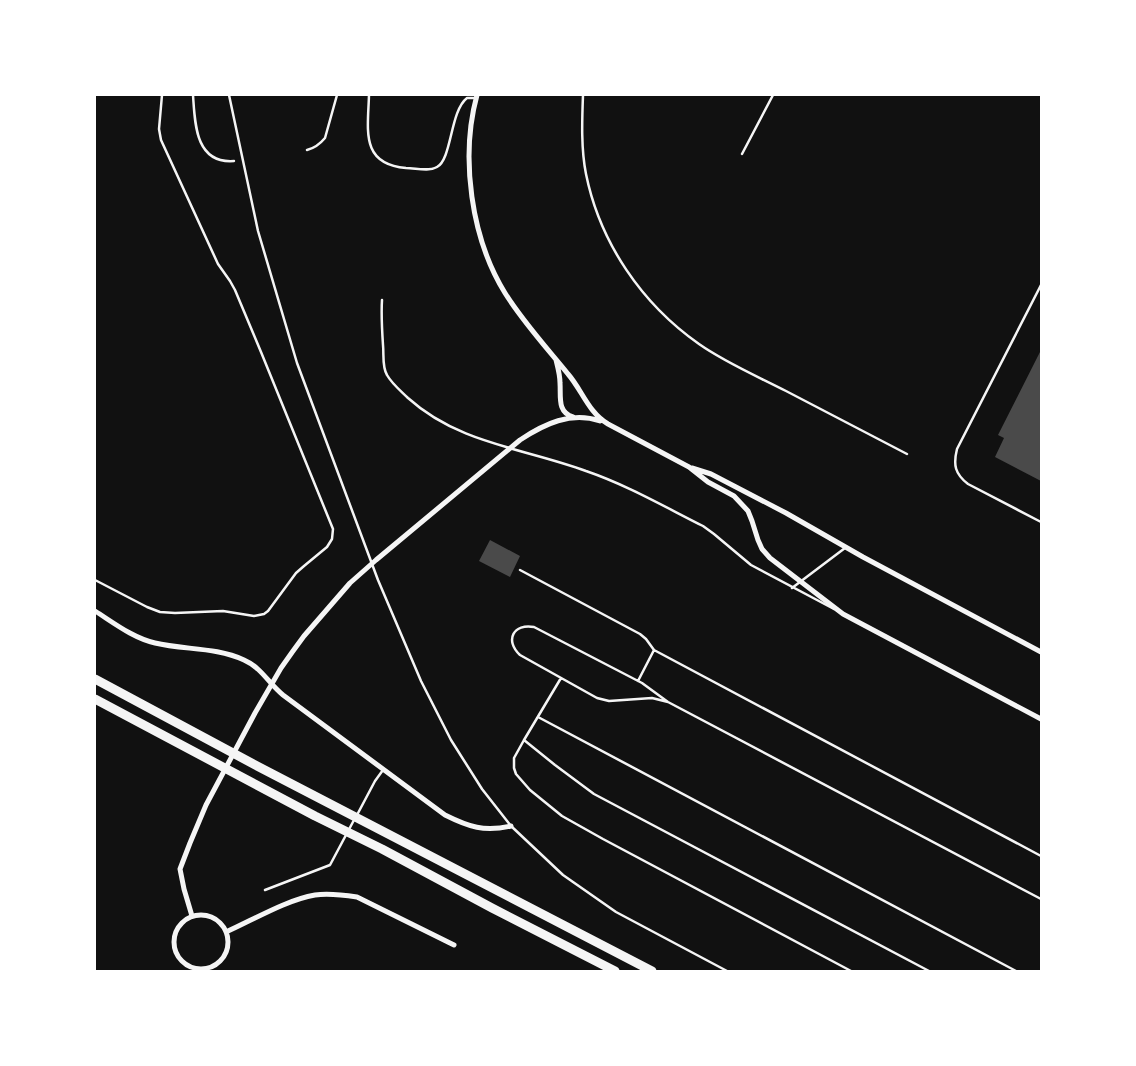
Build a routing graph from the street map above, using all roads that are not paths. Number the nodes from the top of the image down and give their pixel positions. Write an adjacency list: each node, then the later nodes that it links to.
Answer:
1 (162, 95): 22 (lane)
2 (193, 95): 11 (lane)
3 (228, 95): 39 (lane)
4 (337, 95): 9 (lane)
5 (369, 95): 8 (lane)
6 (583, 95): 17 (lane)
7 (772, 95): 10 (lane)
8 (476, 97): 14 (street)
9 (307, 150)
10 (742, 154)
11 (234, 161)
12 (1041, 285): 19 (lane)
13 (382, 300): 24 (lane)
14 (556, 358): 15 (street); 16 (street)
15 (578, 418): 16 (street); 32 (street)
16 (608, 424): 18 (street)
17 (907, 454)
18 (689, 467): 20 (street); 23 (street)
19 (1041, 522)
20 (846, 548): 23 (lane); 28 (street)
21 (520, 570): 27 (lane)
22 (95, 580)
23 (800, 582): 24 (lane); 26 (street)
24 (792, 588): 26 (lane)
25 (95, 611): 32 (street)
26 (843, 614): 36 (street)
27 (654, 650): 31 (lane); 40 (lane)
28 (1041, 652)
29 (561, 678): 31 (lane); 34 (lane); 35 (lane)
30 (95, 679): 47 (highway)
31 (638, 681): 34 (lane)
32 (272, 684): 38 (street); 43 (street)
33 (95, 699): 46 (highway)
34 (668, 702): 42 (lane)
35 (538, 717): 37 (lane); 51 (lane)
36 (1041, 719)
37 (524, 740): 49 (lane); 50 (lane)
38 (384, 769): 39 (street); 41 (lane)
39 (511, 826): 48 (lane)
40 (1041, 856)
41 (265, 890)
42 (1041, 900)
43 (192, 916): 44 (street); 44 (street)
44 (226, 932): 45 (street)
45 (454, 945)
46 (615, 971)
47 (652, 971)
48 (727, 971)
49 (851, 971)
50 (929, 971)
51 (1016, 971)

